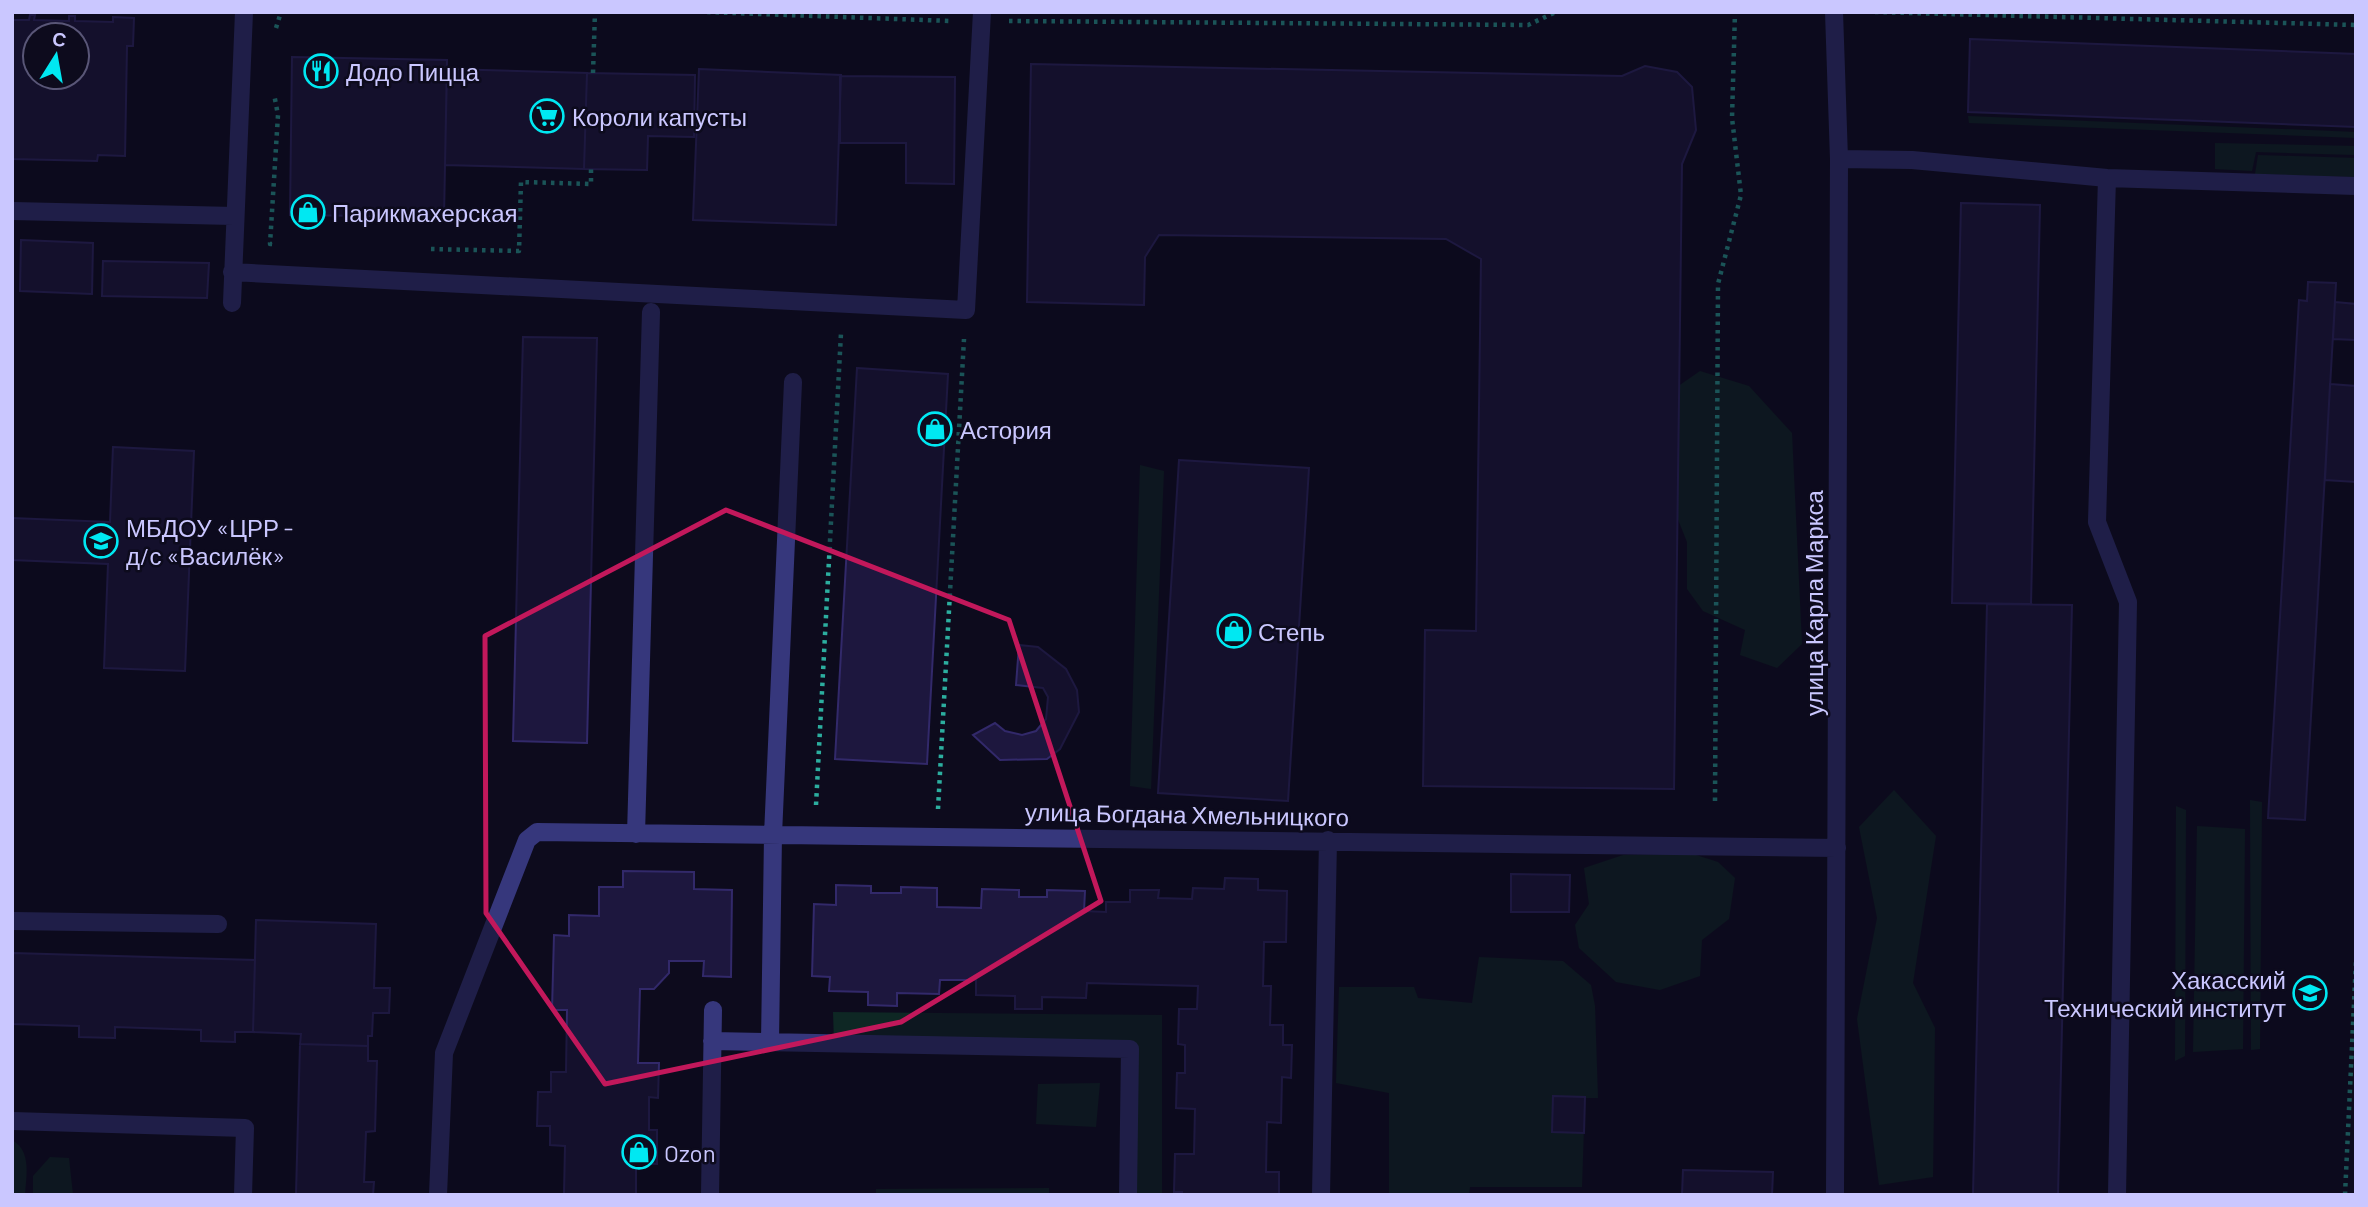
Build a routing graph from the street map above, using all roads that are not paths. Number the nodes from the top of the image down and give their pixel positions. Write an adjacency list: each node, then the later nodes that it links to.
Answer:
1 (244, 12): 8 (street)
2 (1833, 12): 4 (street, улица Карла Маркса)
3 (982, 17): 9 (street)
4 (1839, 159): 5 (street); 16 (street, улица Карла Маркса)
5 (2107, 178): 6 (street); 29 (street)
6 (2356, 186)
7 (12, 211): 8 (street)
8 (234, 216): 9 (street)
9 (233, 272): 10 (street)
10 (232, 303)
11 (651, 312): 13 (street)
12 (793, 382): 14 (street)
13 (636, 834): 14 (street, улица Богдана Хмельницкого); 24 (street, улица Богдана Хмельницкого)
14 (773, 835): 15 (street, улица Богдана Хмельницкого); 21 (street)
15 (1328, 840): 16 (street, улица Богдана Хмельницкого); 27 (street)
16 (1837, 848): 28 (street, улица Карла Маркса)
17 (12, 921): 18 (street)
18 (218, 924)
19 (713, 1010): 20 (street)
20 (712, 1041): 21 (street); 25 (street)
21 (769, 1042): 26 (street)
22 (12, 1121): 23 (street)
23 (243, 1195)
24 (438, 1195)
25 (710, 1195)
26 (1128, 1195)
27 (1321, 1195)
28 (1835, 1195)
29 (2117, 1195)

